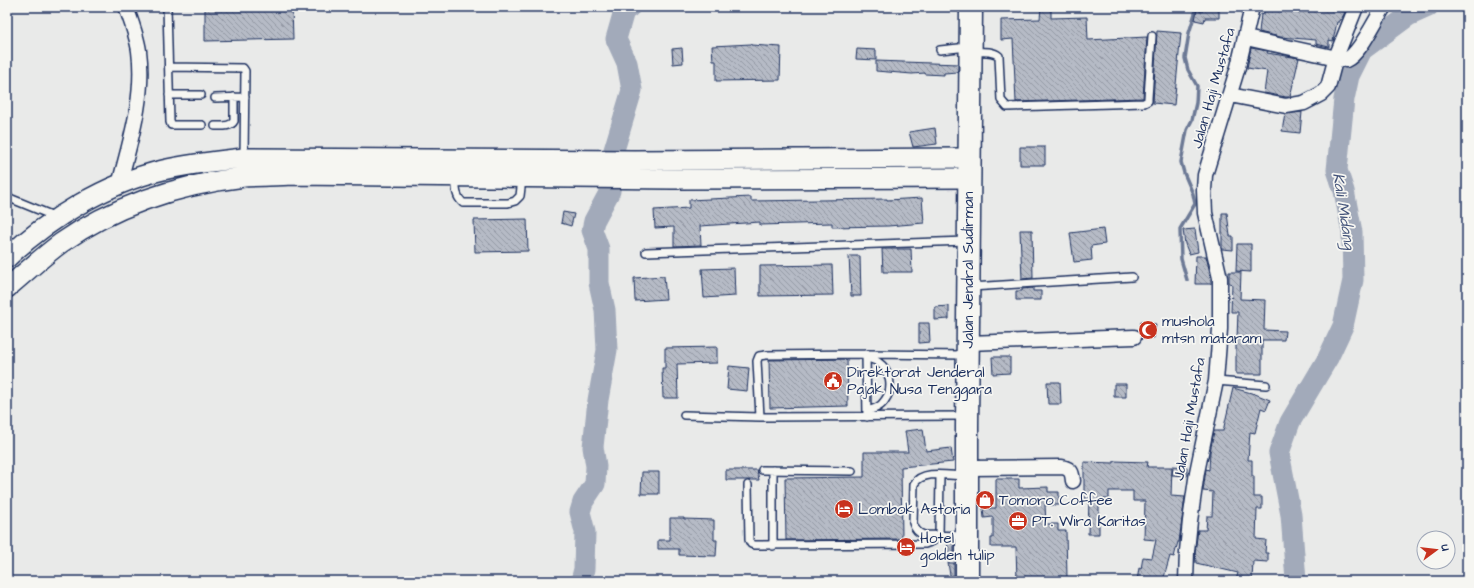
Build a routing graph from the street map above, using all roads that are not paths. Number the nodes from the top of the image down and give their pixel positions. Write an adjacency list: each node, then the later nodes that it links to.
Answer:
1 (126, 7): 24 (street)
2 (167, 7): 12 (lane)
3 (971, 7): 9 (highway, Jalan Jendral Sudirman)
4 (1252, 7): 8 (street, Jalan Haji Mustafa)
5 (1356, 7): 11 (street)
6 (1384, 7): 11 (street)
7 (1152, 36): 9 (lane)
8 (1246, 38): 11 (street); 15 (street, Jalan Haji Mustafa)
9 (970, 49): 10 (lane); 22 (highway, Jalan Jendral Sudirman)
10 (940, 50)
11 (1336, 57): 15 (street)
12 (169, 67): 13 (lane); 17 (lane)
13 (169, 95): 14 (lane); 19 (lane)
14 (201, 95)
15 (1230, 95): 36 (street, Jalan Haji Mustafa)
16 (234, 97): 17 (lane); 18 (lane); 20 (lane)
17 (245, 97): 21 (lane)
18 (215, 98)
19 (202, 125)
20 (215, 126)
21 (244, 168): 23 (main road); 23 (main road); 24 (main road); 32 (main road)
22 (969, 168): 23 (main road); 27 (highway, Jalan Jendral Sudirman)
23 (588, 169)
24 (119, 185): 26 (main road)
25 (7, 197): 26 (lane)
26 (58, 218): 29 (main road)
27 (968, 241): 28 (lane); 31 (highway, Jalan Jendral Sudirman)
28 (646, 252)
29 (7, 258)
30 (1132, 277): 31 (lane)
31 (968, 287): 34 (highway, Jalan Jendral Sudirman)
32 (7, 288)
33 (1134, 337): 34 (street)
34 (968, 349): 35 (lane); 40 (highway, Jalan Jendral Sudirman)
35 (866, 356): 38 (lane); 38 (lane); 41 (lane)
36 (1216, 382): 37 (lane); 53 (street, Jalan Haji Mustafa)
37 (1266, 385)
38 (867, 414): 40 (lane); 41 (lane)
39 (684, 415): 41 (lane)
40 (967, 416): 45 (highway, Jalan Jendral Sudirman)
41 (760, 417)
42 (762, 470): 43 (lane)
43 (773, 470): 44 (lane); 51 (lane)
44 (852, 471)
45 (967, 472): 46 (lane); 47 (street); 50 (highway, Jalan Jendral Sudirman)
46 (940, 475): 49 (lane); 49 (lane)
47 (1073, 481)
48 (748, 485): 51 (lane)
49 (939, 535): 50 (lane); 51 (lane)
50 (968, 536): 52 (highway, Jalan Jendral Sudirman)
51 (773, 546)
52 (967, 581)
53 (1186, 581)

